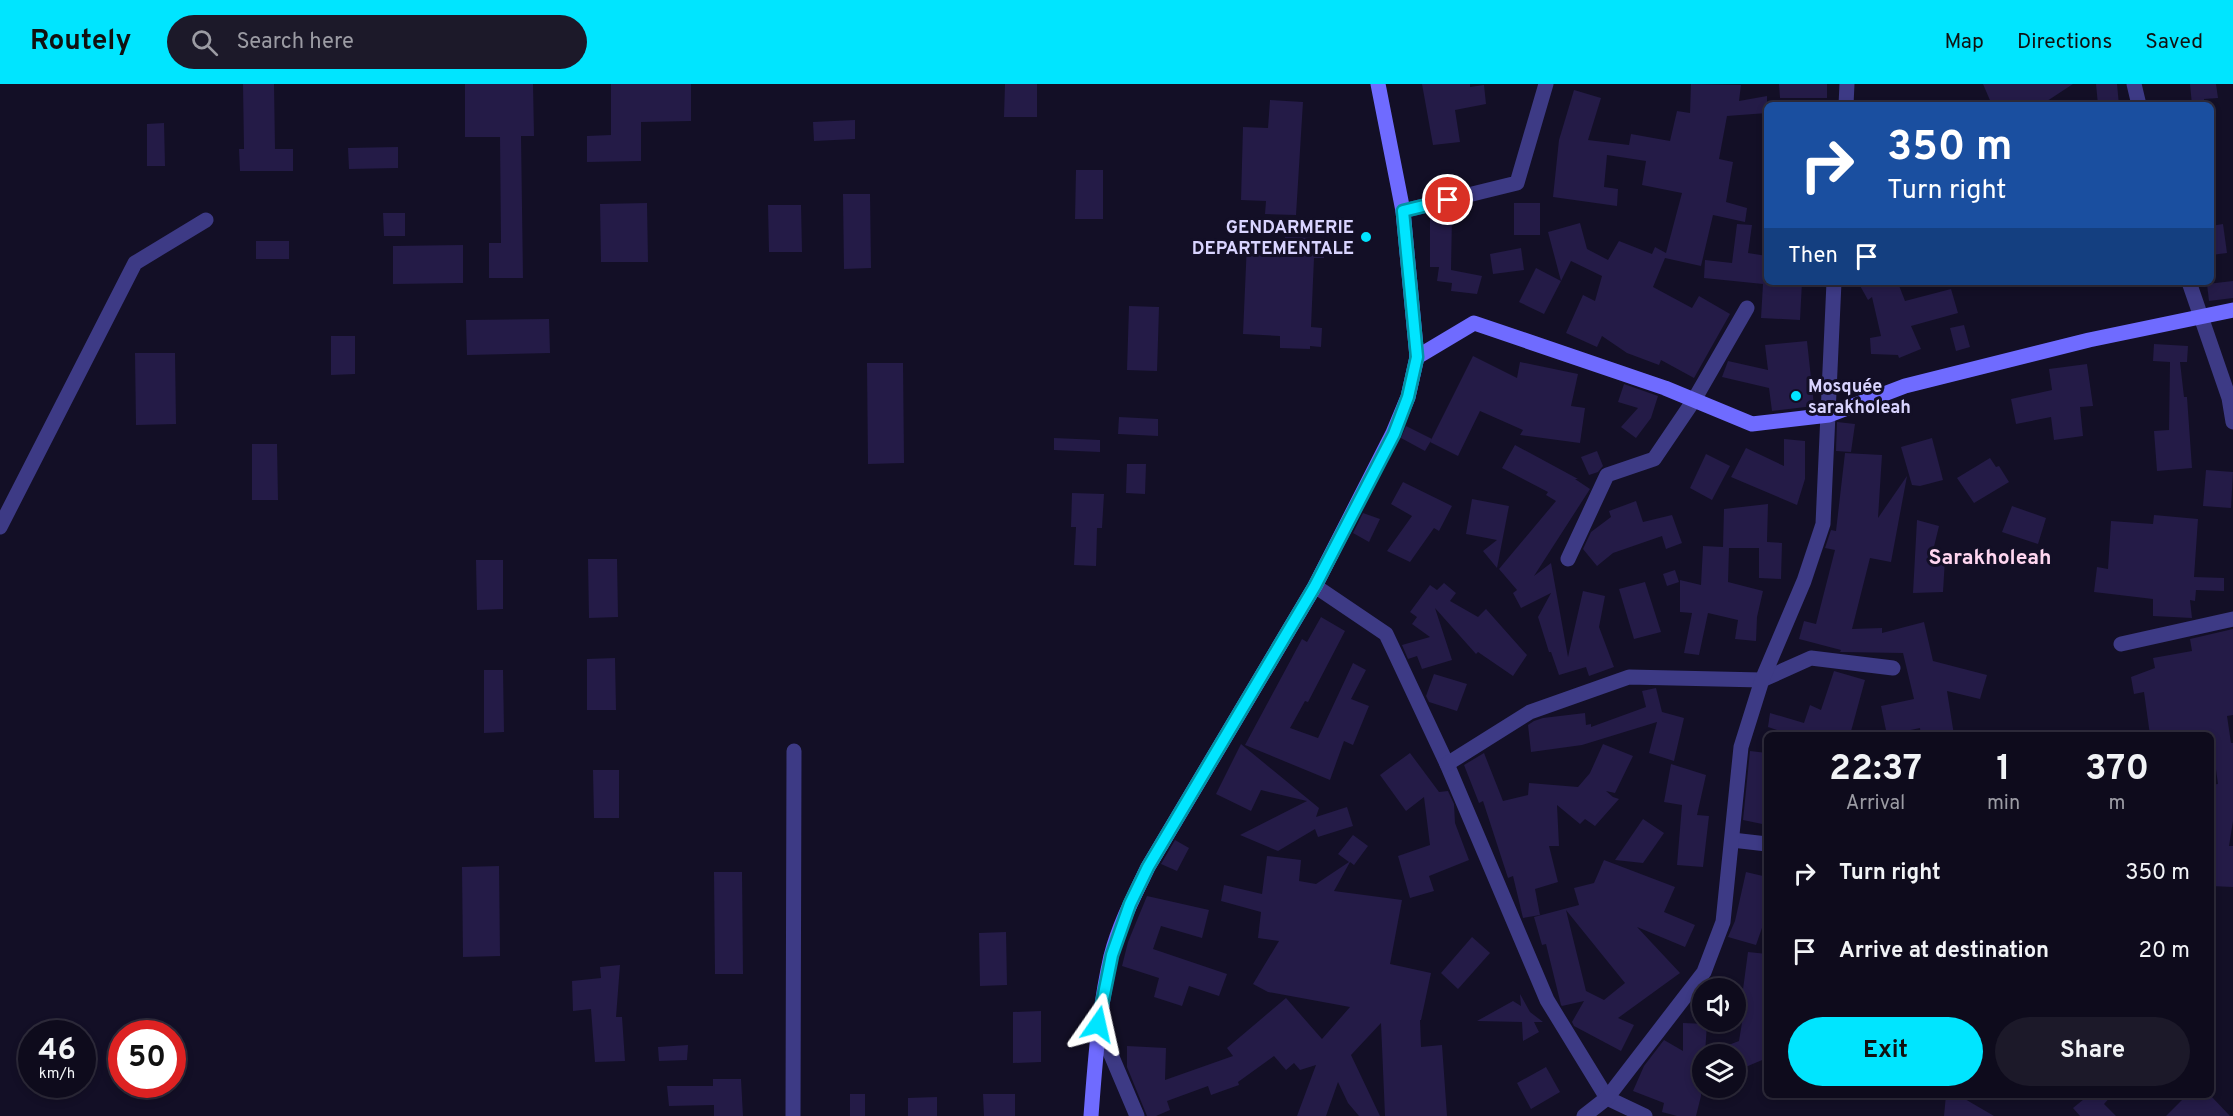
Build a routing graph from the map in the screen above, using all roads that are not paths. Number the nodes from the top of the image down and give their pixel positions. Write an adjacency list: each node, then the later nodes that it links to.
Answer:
1 (1378, 84): 7 (main road)
2 (1546, 84): 7 (street)
3 (1847, 84): 5 (street)
4 (2134, 84): 6 (street)
5 (1846, 102)
6 (2138, 102)
7 (1403, 211): 14 (main road)
8 (206, 220): 18 (street)
9 (1834, 285): 16 (street)
10 (2190, 285): 13 (street)
11 (1747, 308): 15 (street)
12 (2233, 310): 13 (main road)
13 (2201, 317): 16 (main road); 17 (street)
14 (1417, 357): 15 (main road); 20 (main road)
15 (1694, 400): 16 (main road); 19 (street)
16 (1829, 415): 24 (street)
17 (2233, 422)
18 (0, 527)
19 (1568, 559)
20 (1315, 586): 26 (street); 29 (main road)
21 (2233, 619): 22 (street)
22 (2121, 644)
23 (1893, 668): 24 (street)
24 (1762, 680): 26 (street); 27 (street)
25 (794, 751): 31 (street)
26 (1447, 764): 30 (street)
27 (1732, 840): 28 (street); 30 (street)
28 (1764, 844)
29 (1098, 1024): 32 (main road); 33 (street)
30 (1607, 1098): 34 (street); 35 (street)
31 (793, 1116)
32 (1091, 1116)
33 (1137, 1116)
34 (1584, 1116)
35 (1645, 1116)

